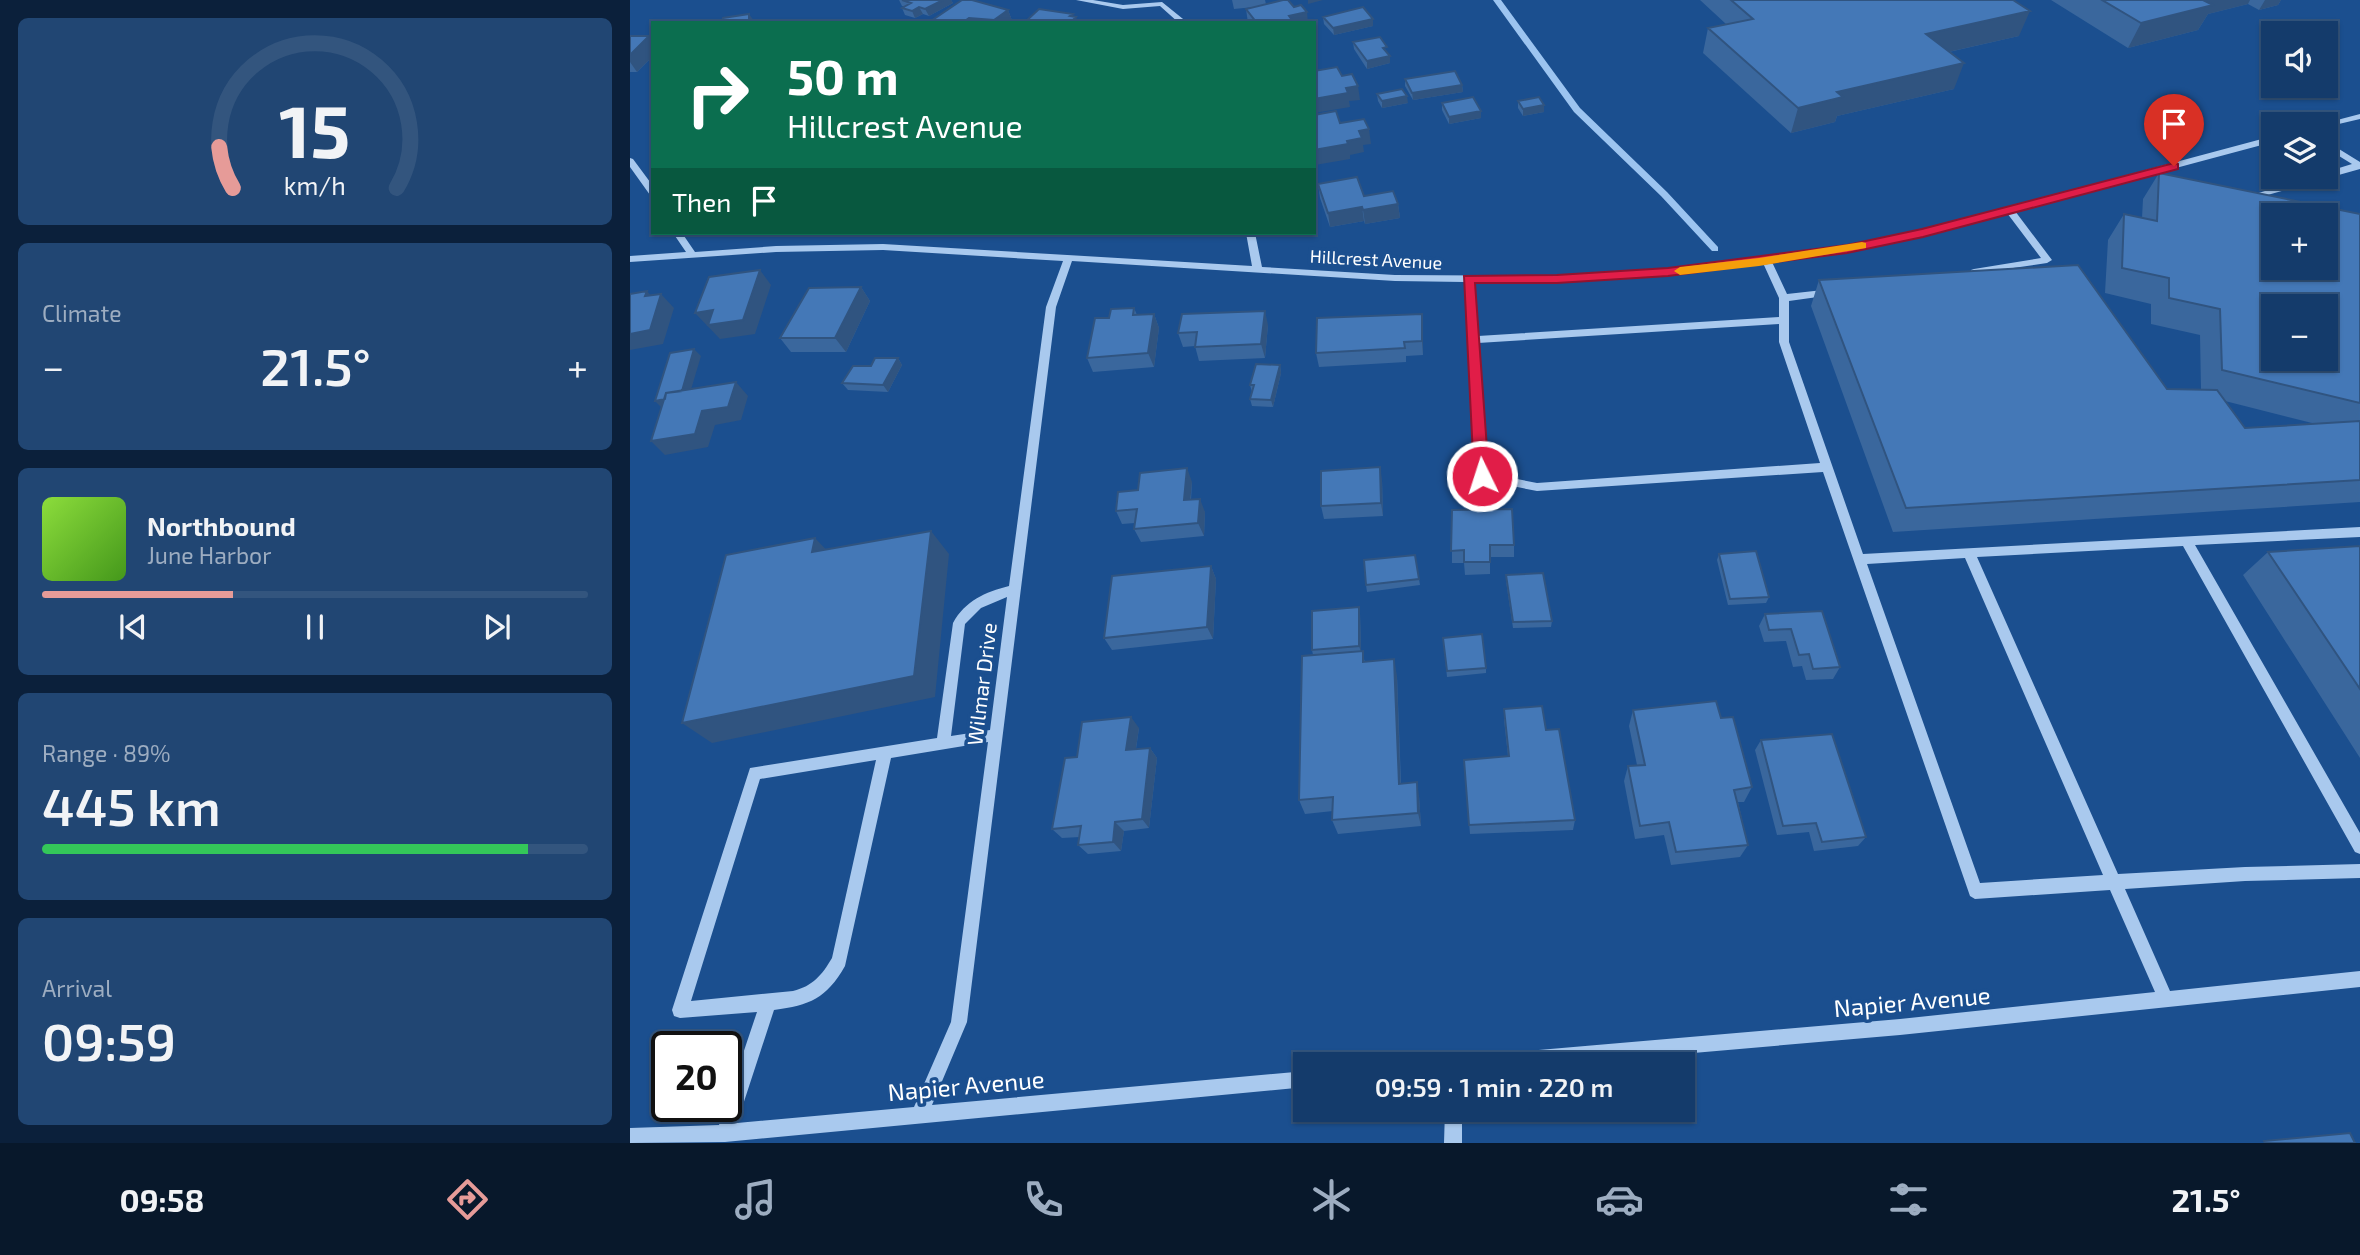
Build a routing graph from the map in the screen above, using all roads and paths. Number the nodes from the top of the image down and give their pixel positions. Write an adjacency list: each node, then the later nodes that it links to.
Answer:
1 (1080, 0): 2 (street)
2 (1165, 2): 3 (street)
3 (1182, 21)
4 (2360, 116): 5 (street)
5 (2338, 122)
6 (2261, 142): 11 (street, Hillcrest Avenue)
7 (2338, 152): 9 (street)
8 (630, 161): 14 (street)
9 (2360, 166): 10 (street)
10 (2338, 172)
11 (2130, 178): 12 (street); 16 (street, Hillcrest Avenue)
12 (2142, 183)
13 (2278, 189): 15 (street)
14 (651, 190)
15 (2240, 200)
16 (2009, 210): 22 (street, Hillcrest Avenue); 24 (street)
17 (679, 235): 19 (street)
18 (1251, 235): 23 (street)
19 (692, 255): 20 (street, Hillcrest Avenue); 21 (street, Hillcrest Avenue)
20 (1069, 257): 23 (street, Hillcrest Avenue); 35 (street, Wilmar Drive)
21 (630, 259)
22 (1767, 261): 25 (street, Hillcrest Avenue); 27 (street)
23 (1257, 268): 25 (street, Hillcrest Avenue)
24 (1958, 274)
25 (1469, 278): 29 (street)
26 (1838, 291): 27 (street)
27 (1784, 298): 28 (street)
28 (1784, 320): 29 (street); 30 (street)
29 (1472, 340): 30 (street)
30 (1827, 467): 34 (street)
31 (2360, 532): 32 (street)
32 (2186, 541): 33 (street); 39 (street)
33 (1969, 554): 34 (street); 41 (street)
34 (1859, 559): 41 (street)
35 (1014, 590): 36 (street, Wilmar Drive); 37 (street)
36 (995, 735): 37 (street); 47 (street, Wilmar Drive)
37 (943, 743): 38 (street)
38 (885, 752): 44 (street); 44 (street)
39 (2360, 847)
40 (2360, 872): 41 (street)
41 (2113, 882): 43 (street)
42 (2360, 979): 43 (street, Napier Avenue)
43 (2166, 1000): 45 (street, Napier Avenue)
44 (768, 1003): 49 (street)
45 (1609, 1052)
46 (1293, 1080): 47 (street, Napier Avenue)
47 (920, 1113): 49 (street, Napier Avenue)
48 (1454, 1122): 51 (street)
49 (725, 1133): 50 (street, Napier Avenue)
50 (630, 1137)
51 (1453, 1143)

